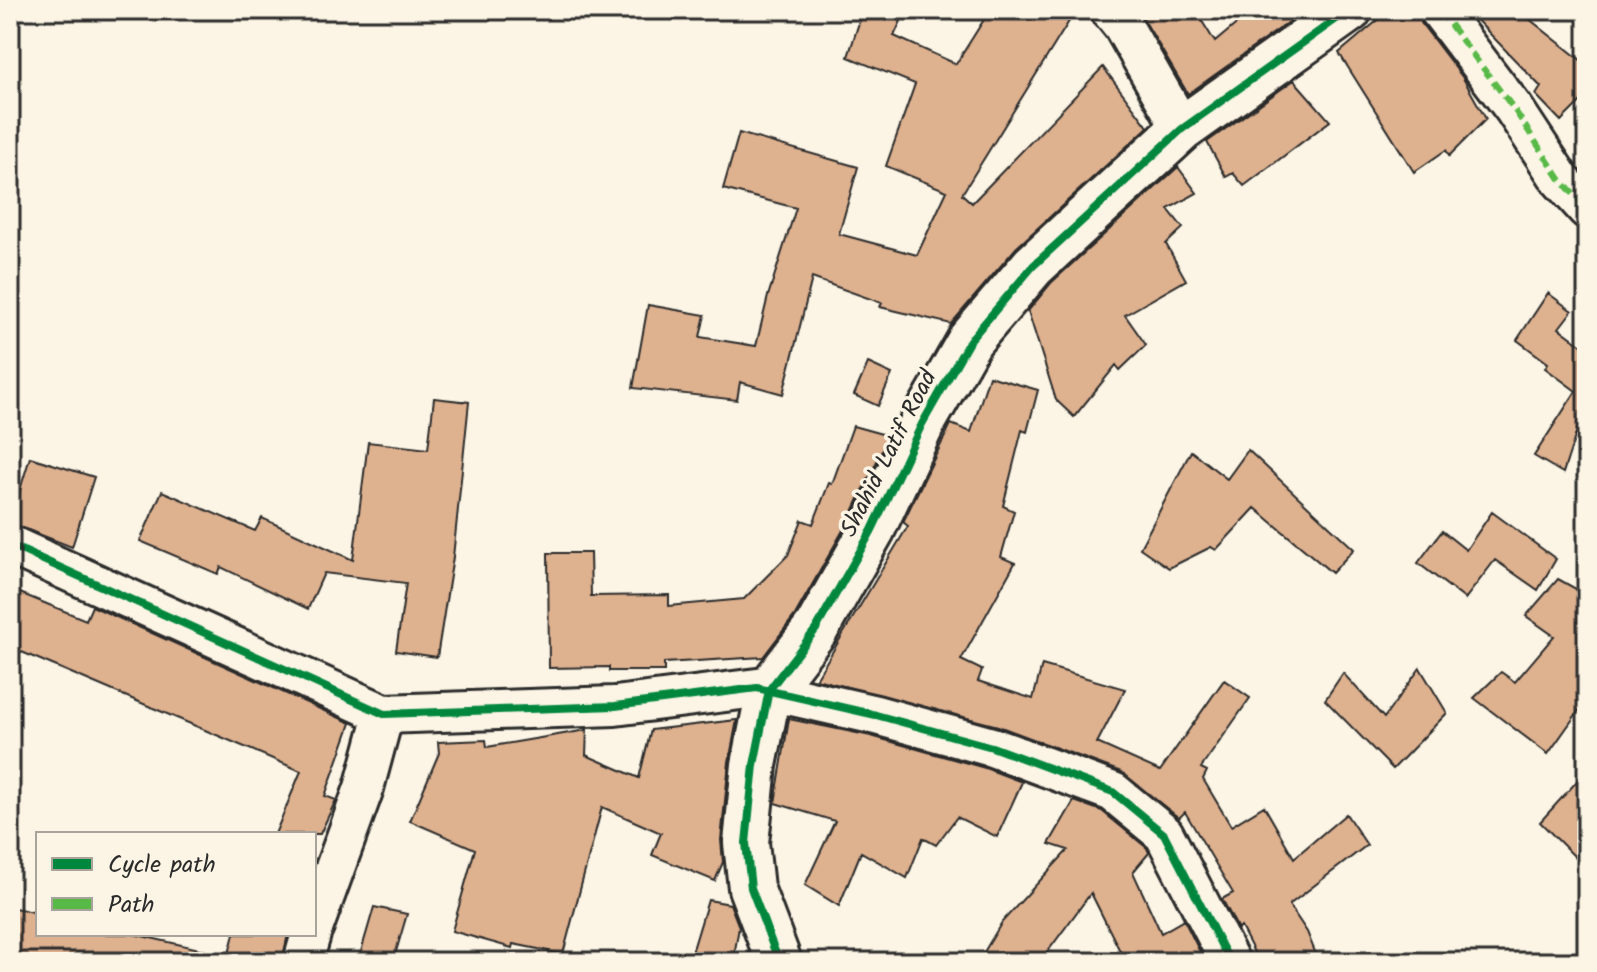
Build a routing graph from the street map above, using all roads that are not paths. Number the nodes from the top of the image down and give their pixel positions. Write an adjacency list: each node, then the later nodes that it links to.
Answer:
1 (1110, 10): 4 (street)
2 (1349, 10): 4 (street, Shahid Latif Road)
3 (1439, 10): 5 (street)
4 (1182, 129): 7 (street, Shahid Latif Road)
5 (1587, 209)
6 (10, 545): 8 (street)
7 (769, 690): 8 (street); 12 (street, Shahid Latif Road); 13 (street)
8 (384, 714): 9 (street)
9 (316, 920)
10 (310, 936): 11 (street)
11 (303, 962)
12 (779, 962)
13 (1230, 962)

